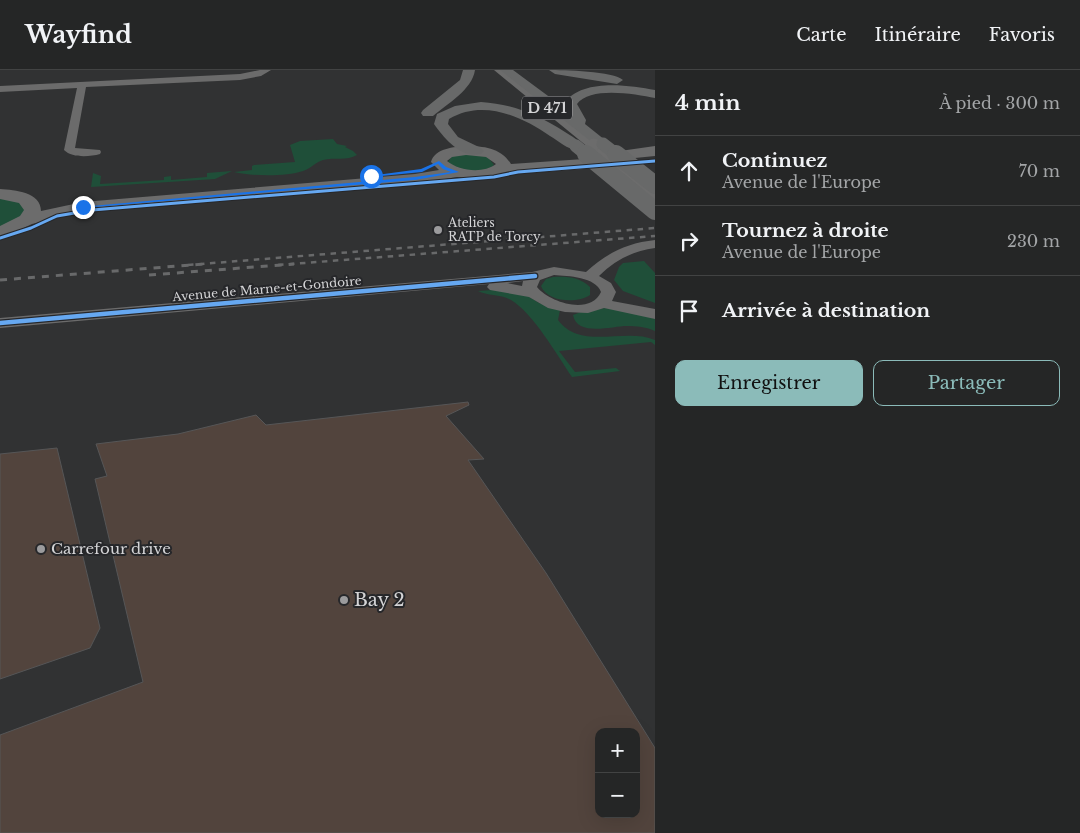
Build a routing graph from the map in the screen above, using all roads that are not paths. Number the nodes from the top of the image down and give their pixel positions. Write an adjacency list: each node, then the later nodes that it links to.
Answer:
1 (267, 70): 7 (street)
2 (469, 70): 17 (highway)
3 (488, 70): 16 (highway)
4 (500, 70): 12 (main road, D 471)
5 (506, 70): 11 (highway)
6 (555, 70): 8 (highway)
7 (82, 85): 9 (street); 15 (street)
8 (655, 88)
9 (0, 89)
10 (655, 94): 11 (highway)
11 (578, 125): 12 (highway)
12 (599, 145): 21 (highway, bridge); 23 (main road, D 471, bridge)
13 (476, 151): 16 (highway); 17 (main road); 19 (main road)
14 (655, 151): 18 (main road)
15 (96, 152)
16 (579, 156): 19 (main road); 25 (highway, bridge)
17 (443, 158): 20 (main road); 24 (main road)
18 (655, 158)
19 (500, 164): 20 (main road)
20 (456, 172): 26 (main road)
21 (655, 185)
22 (0, 194): 24 (main road)
23 (655, 194)
24 (29, 201): 26 (main road)
25 (655, 211)
26 (26, 220): 27 (main road)
27 (0, 233)
28 (655, 244): 30 (street)
29 (536, 276): 30 (street, Avenue de Marne-et-Gondoire); 31 (street); 35 (street, Avenue de Marne-et-Gondoire)
30 (590, 276): 32 (street)
31 (532, 293): 32 (street, Avenue de Marne-et-Gondoire); 36 (street, Avenue de Marne-et-Gondoire)
32 (604, 296): 33 (street); 34 (street)
33 (655, 309)
34 (655, 314)
35 (0, 323)
36 (0, 332)

